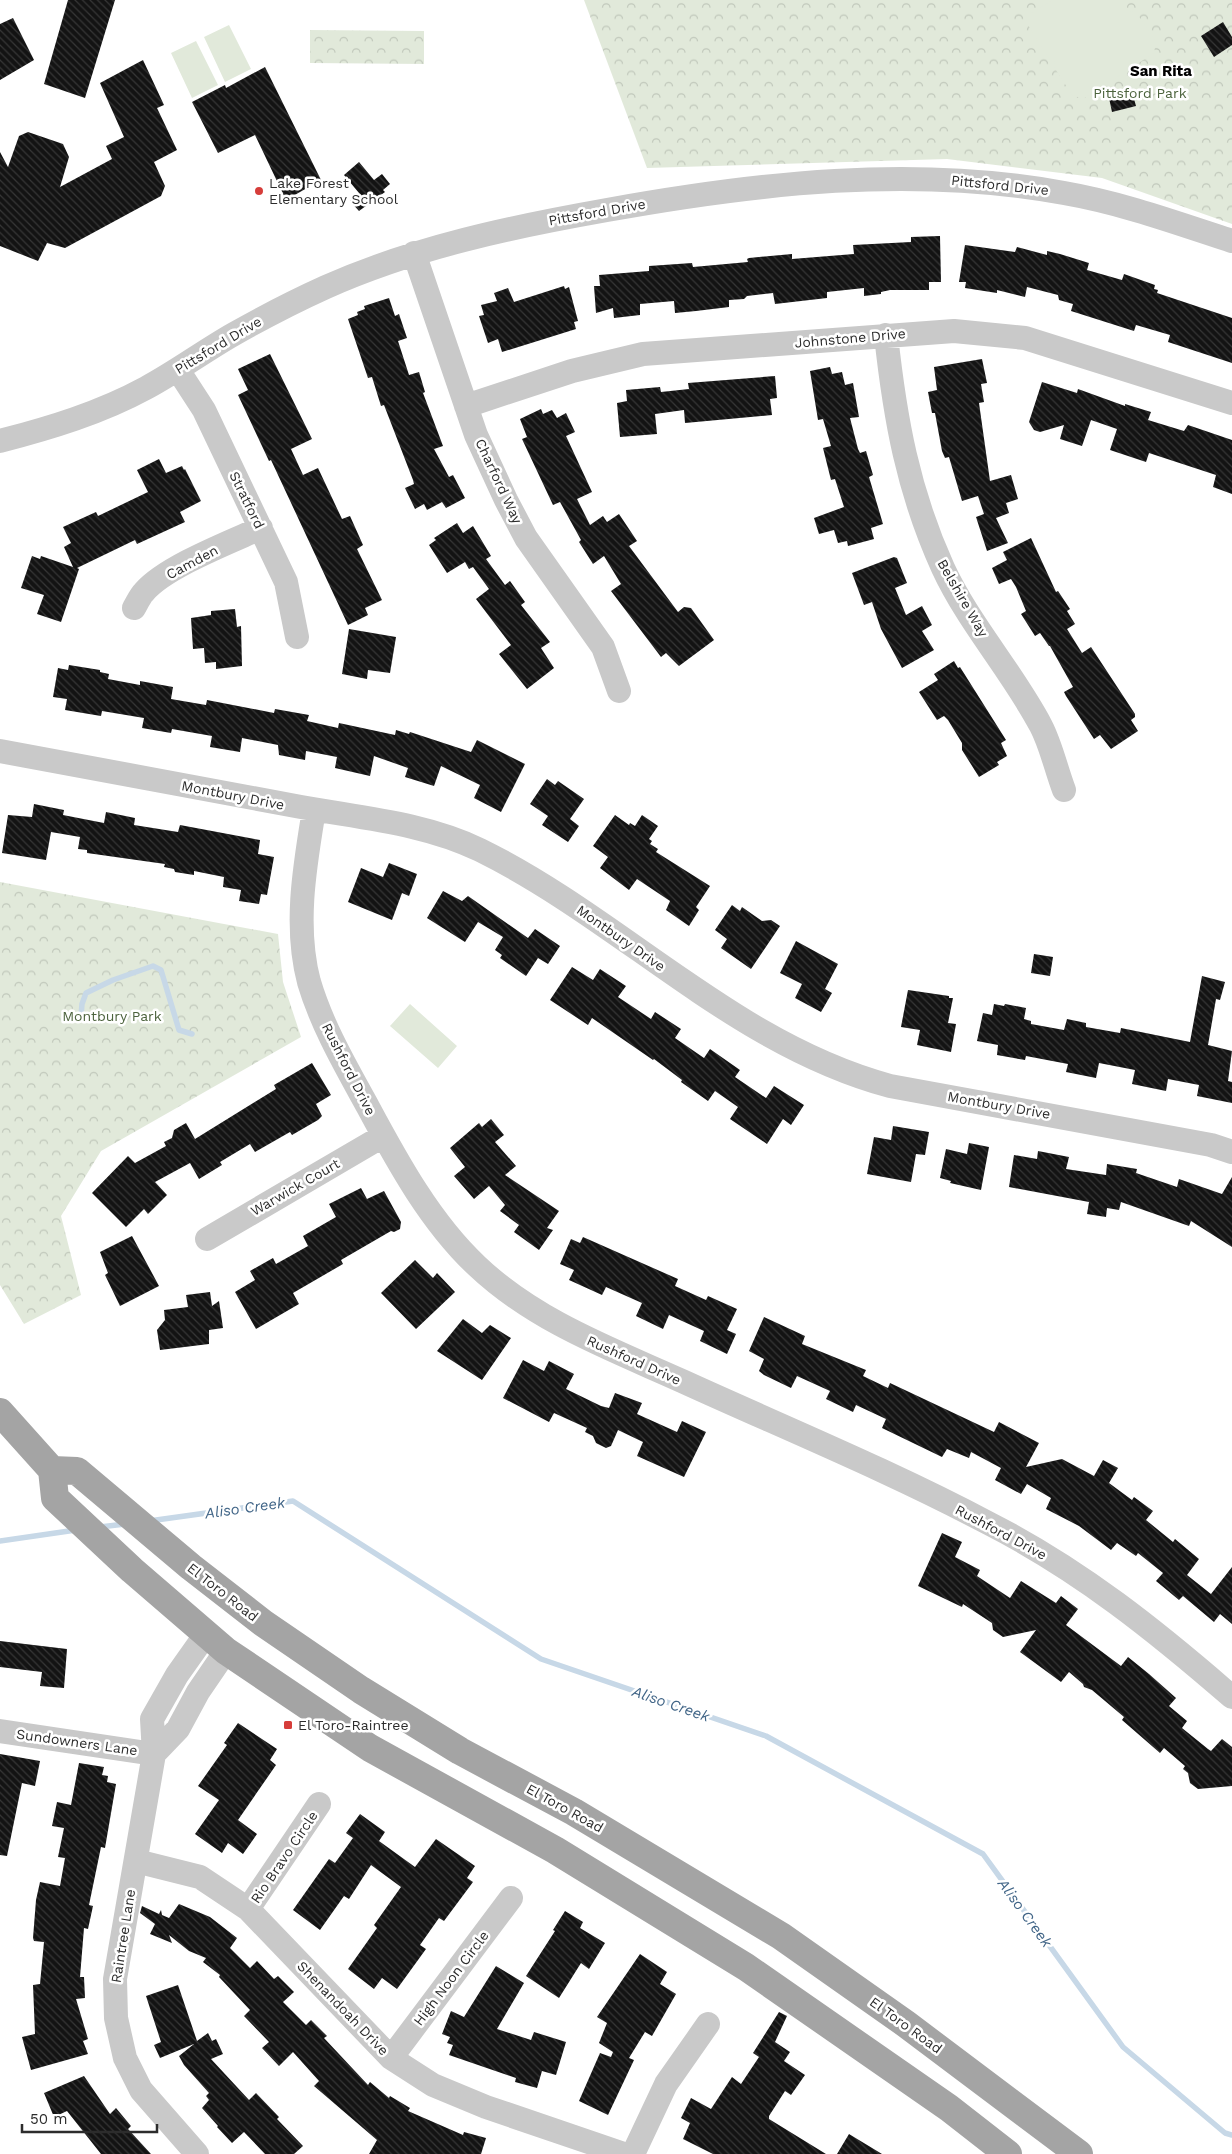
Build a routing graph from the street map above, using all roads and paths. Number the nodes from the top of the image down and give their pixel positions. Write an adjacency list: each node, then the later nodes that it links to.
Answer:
1 (1232, 241): 2 (street, Pittsford Drive)
2 (414, 253): 4 (street, Pittsford Drive); 6 (street, Charford Way)
3 (886, 335): 5 (street, Johnstone Drive); 6 (street, Johnstone Drive); 13 (street, Belshire Way)
4 (178, 370): 7 (street, Pittsford Drive); 8 (street, Stratford)
5 (1232, 403)
6 (466, 406): 11 (street, Charford Way)
7 (0, 441)
8 (261, 528): 9 (street, Camden); 10 (street, Stratford)
9 (134, 608)
10 (297, 637)
11 (619, 691)
12 (0, 751): 14 (street, Montbury Drive)
13 (1064, 790)
14 (314, 810): 15 (street, Rushford Drive); 16 (street, Montbury Drive)
15 (384, 1136): 17 (street, Warwick Court); 22 (street, Rushford Drive)
16 (1232, 1152)
17 (207, 1239)
18 (0, 1412): 19 (main road)
19 (52, 1470): 20 (main road); 36 (main road, El Toro Road)
20 (216, 1642): 21 (street, Raintree Lane); 23 (street); 35 (main road)
21 (166, 1693): 23 (street); 25 (street, Raintree Lane)
22 (1232, 1697)
23 (190, 1708): 25 (street)
24 (0, 1731): 25 (street, Sundowners Lane)
25 (154, 1754): 27 (street, Raintree Lane)
26 (319, 1804): 29 (street, Rio Bravo Circle)
27 (136, 1860): 29 (street, Shenandoah Drive); 32 (street, Raintree Lane)
28 (511, 1898): 31 (street, High Noon Circle)
29 (248, 1909): 31 (street, Shenandoah Drive)
30 (708, 2024): 34 (street)
31 (391, 2058): 33 (street, Shenandoah Drive)
32 (197, 2154)
33 (624, 2154)
34 (633, 2154)
35 (1008, 2154)
36 (1079, 2154)

